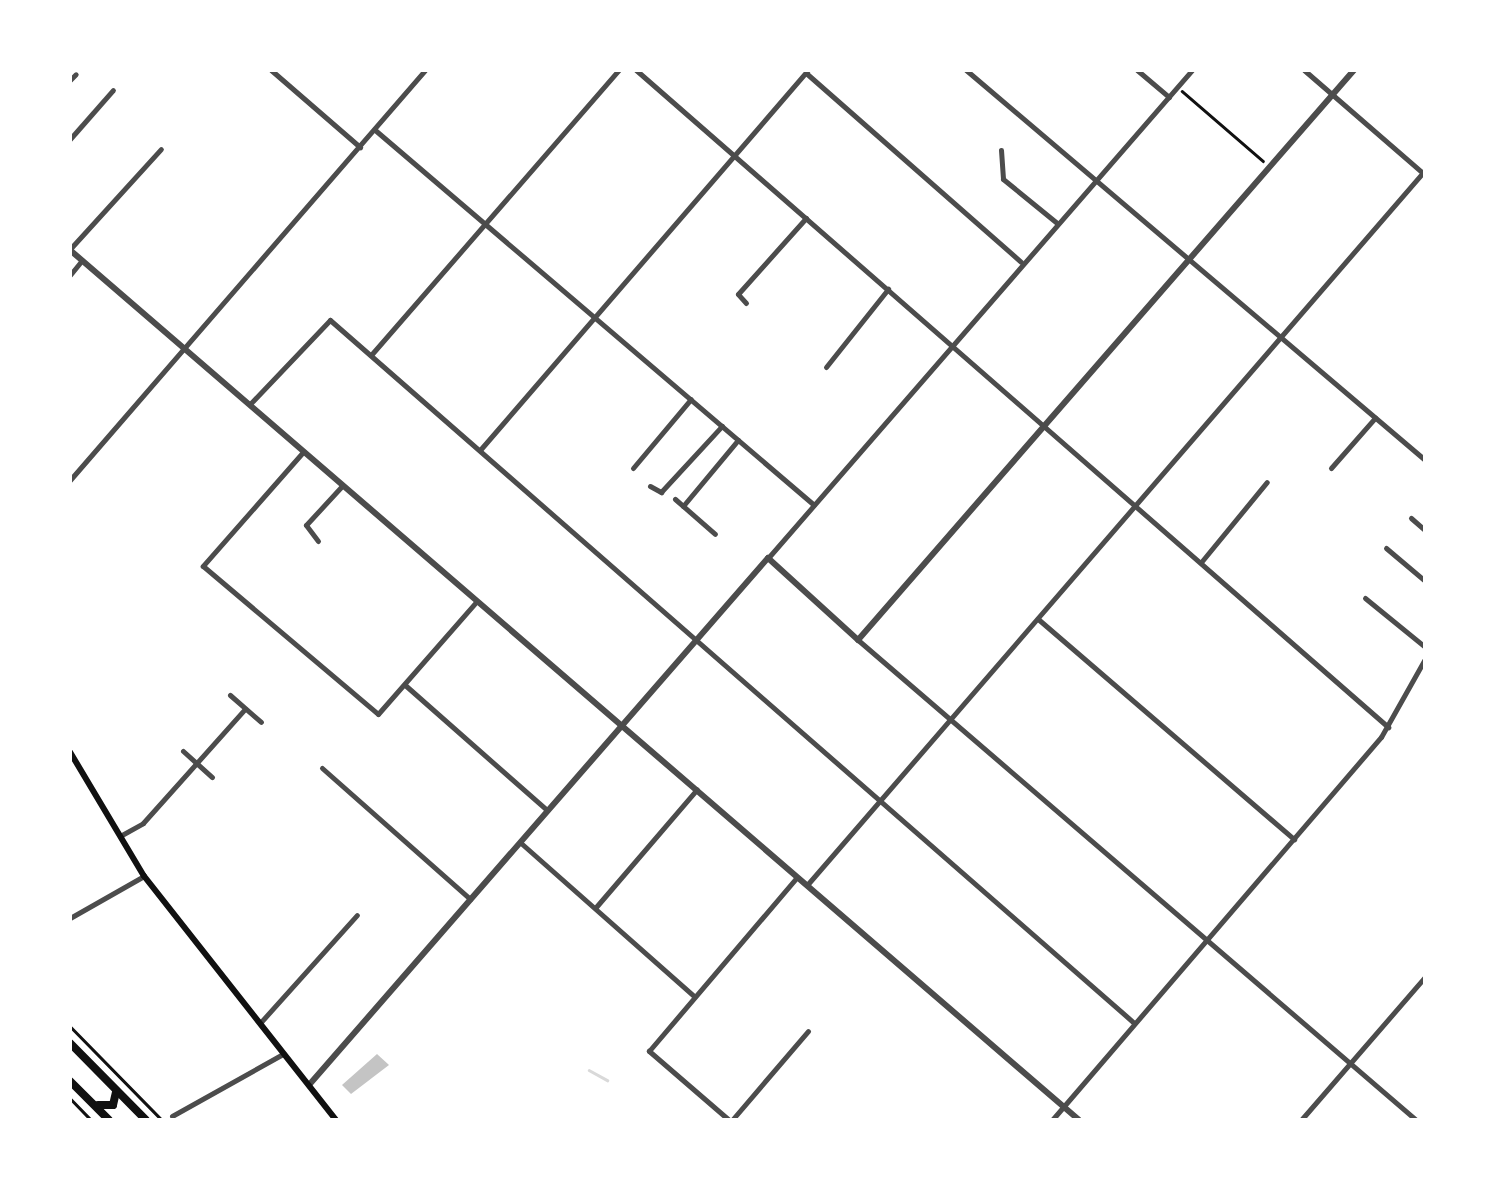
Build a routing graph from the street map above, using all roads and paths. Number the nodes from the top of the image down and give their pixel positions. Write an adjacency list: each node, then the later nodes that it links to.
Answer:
1 (425, 70): 17 (street)
2 (619, 70): 27 (street)
3 (636, 70): 22 (street)
4 (966, 70): 25 (street)
5 (1137, 70): 16 (street)
6 (1192, 70): 13 (street)
7 (1304, 70): 15 (street)
8 (1354, 70): 15 (street)
9 (273, 71): 19 (street)
10 (807, 71): 22 (street); 32 (street)
11 (76, 74): 12 (street)
12 (70, 80)
13 (1177, 86): 16 (street); 23 (path)
14 (113, 90): 18 (street)
15 (1334, 95): 23 (street); 24 (street)
16 (1168, 97): 25 (street)
17 (375, 130): 19 (street); 27 (street)
18 (70, 139)
19 (360, 147): 39 (street)
20 (161, 149): 29 (street)
21 (1001, 150): 28 (street)
22 (735, 156): 26 (street); 36 (street)
23 (1270, 167): 30 (street)
24 (1424, 173): 37 (street)
25 (1096, 178): 28 (street); 30 (street)
26 (806, 218): 34 (street); 35 (street)
27 (486, 221): 36 (street); 40 (street)
28 (1056, 223): 32 (street)
29 (70, 250): 31 (street)
30 (1194, 259): 37 (street); 46 (street)
31 (82, 260): 33 (street); 39 (street)
32 (1022, 263): 38 (street)
33 (70, 275)
34 (888, 289): 38 (street); 41 (street)
35 (746, 304)
36 (593, 314): 42 (street); 48 (street)
37 (1284, 338): 44 (street); 59 (street)
38 (953, 346): 46 (street); 58 (street)
39 (184, 348): 43 (street); 53 (street)
40 (372, 354): 43 (street); 48 (street)
41 (826, 367)
42 (691, 399): 45 (street); 51 (street)
43 (250, 404): 49 (street)
44 (1375, 418): 50 (street); 52 (street)
45 (722, 426): 47 (street); 56 (street)
46 (1046, 429): 59 (street); 72 (street)
47 (738, 440): 58 (street); 60 (street)
48 (480, 450): 73 (street)
49 (302, 452): 55 (street); 76 (street)
50 (1425, 460)
51 (633, 468)
52 (1331, 468)
53 (70, 480)
54 (1267, 482): 67 (street)
55 (342, 486): 64 (street); 70 (street)
56 (650, 486)
57 (674, 499): 60 (street)
58 (814, 505): 66 (street)
59 (1139, 505): 67 (street); 71 (street)
60 (683, 506): 63 (street)
61 (1411, 518): 62 (street)
62 (1425, 530)
63 (715, 534)
64 (318, 541)
65 (1386, 548): 68 (street)
66 (768, 558): 72 (street); 73 (street)
67 (1202, 562): 82 (street)
68 (1425, 581)
69 (1364, 598): 74 (street)
70 (476, 602): 76 (street); 81 (street)
71 (1038, 619): 79 (street); 92 (street)
72 (858, 640): 79 (street)
73 (696, 642): 81 (street); 89 (street)
74 (1425, 647)
75 (1425, 659): 82 (street)
76 (405, 685): 90 (street)
77 (230, 696): 78 (street)
78 (246, 709): 80 (street); 85 (street)
79 (952, 719): 89 (street); 101 (street)
80 (261, 722)
81 (625, 725): 88 (street); 90 (street)
82 (1388, 727): 92 (street)
83 (182, 751): 85 (street)
84 (70, 752): 91 (main road)
85 (196, 764): 87 (street); 91 (street)
86 (322, 768): 97 (street)
87 (212, 778)
88 (696, 789): 95 (street); 98 (street)
89 (880, 804): 96 (street); 105 (street)
90 (550, 812): 93 (street)
91 (120, 836): 94 (main road)
92 (1294, 839): 101 (street)
93 (522, 844): 97 (street); 98 (street)
94 (144, 876): 100 (street); 104 (main road)
95 (797, 877): 96 (street); 103 (street)
96 (808, 885): 116 (street)
97 (472, 901): 112 (street)
98 (596, 908): 103 (street)
99 (357, 915): 104 (street)
100 (70, 918)
101 (1207, 939): 105 (street); 110 (street)
102 (1425, 978): 110 (street)
103 (694, 996): 123 (street)
104 (260, 1022): 109 (main road)
105 (1133, 1022): 116 (street)
106 (70, 1026): 121 (path)
107 (808, 1031): 123 (street)
108 (70, 1043): 113 (highway)
109 (285, 1053): 112 (main road); 117 (street)
110 (1352, 1064): 126 (street); 127 (street)
111 (70, 1081): 115 (highway)
112 (309, 1086): 122 (main road)
113 (114, 1088): 115 (highway); 120 (highway)
114 (70, 1098): 118 (path)
115 (94, 1104): 119 (highway)
116 (1064, 1107): 124 (street); 125 (street)
117 (172, 1116)
118 (91, 1120)
119 (109, 1120)
120 (146, 1120)
121 (162, 1120)
122 (336, 1120)
123 (730, 1120)
124 (1052, 1120)
125 (1079, 1120)
126 (1300, 1120)
127 (1416, 1120)

